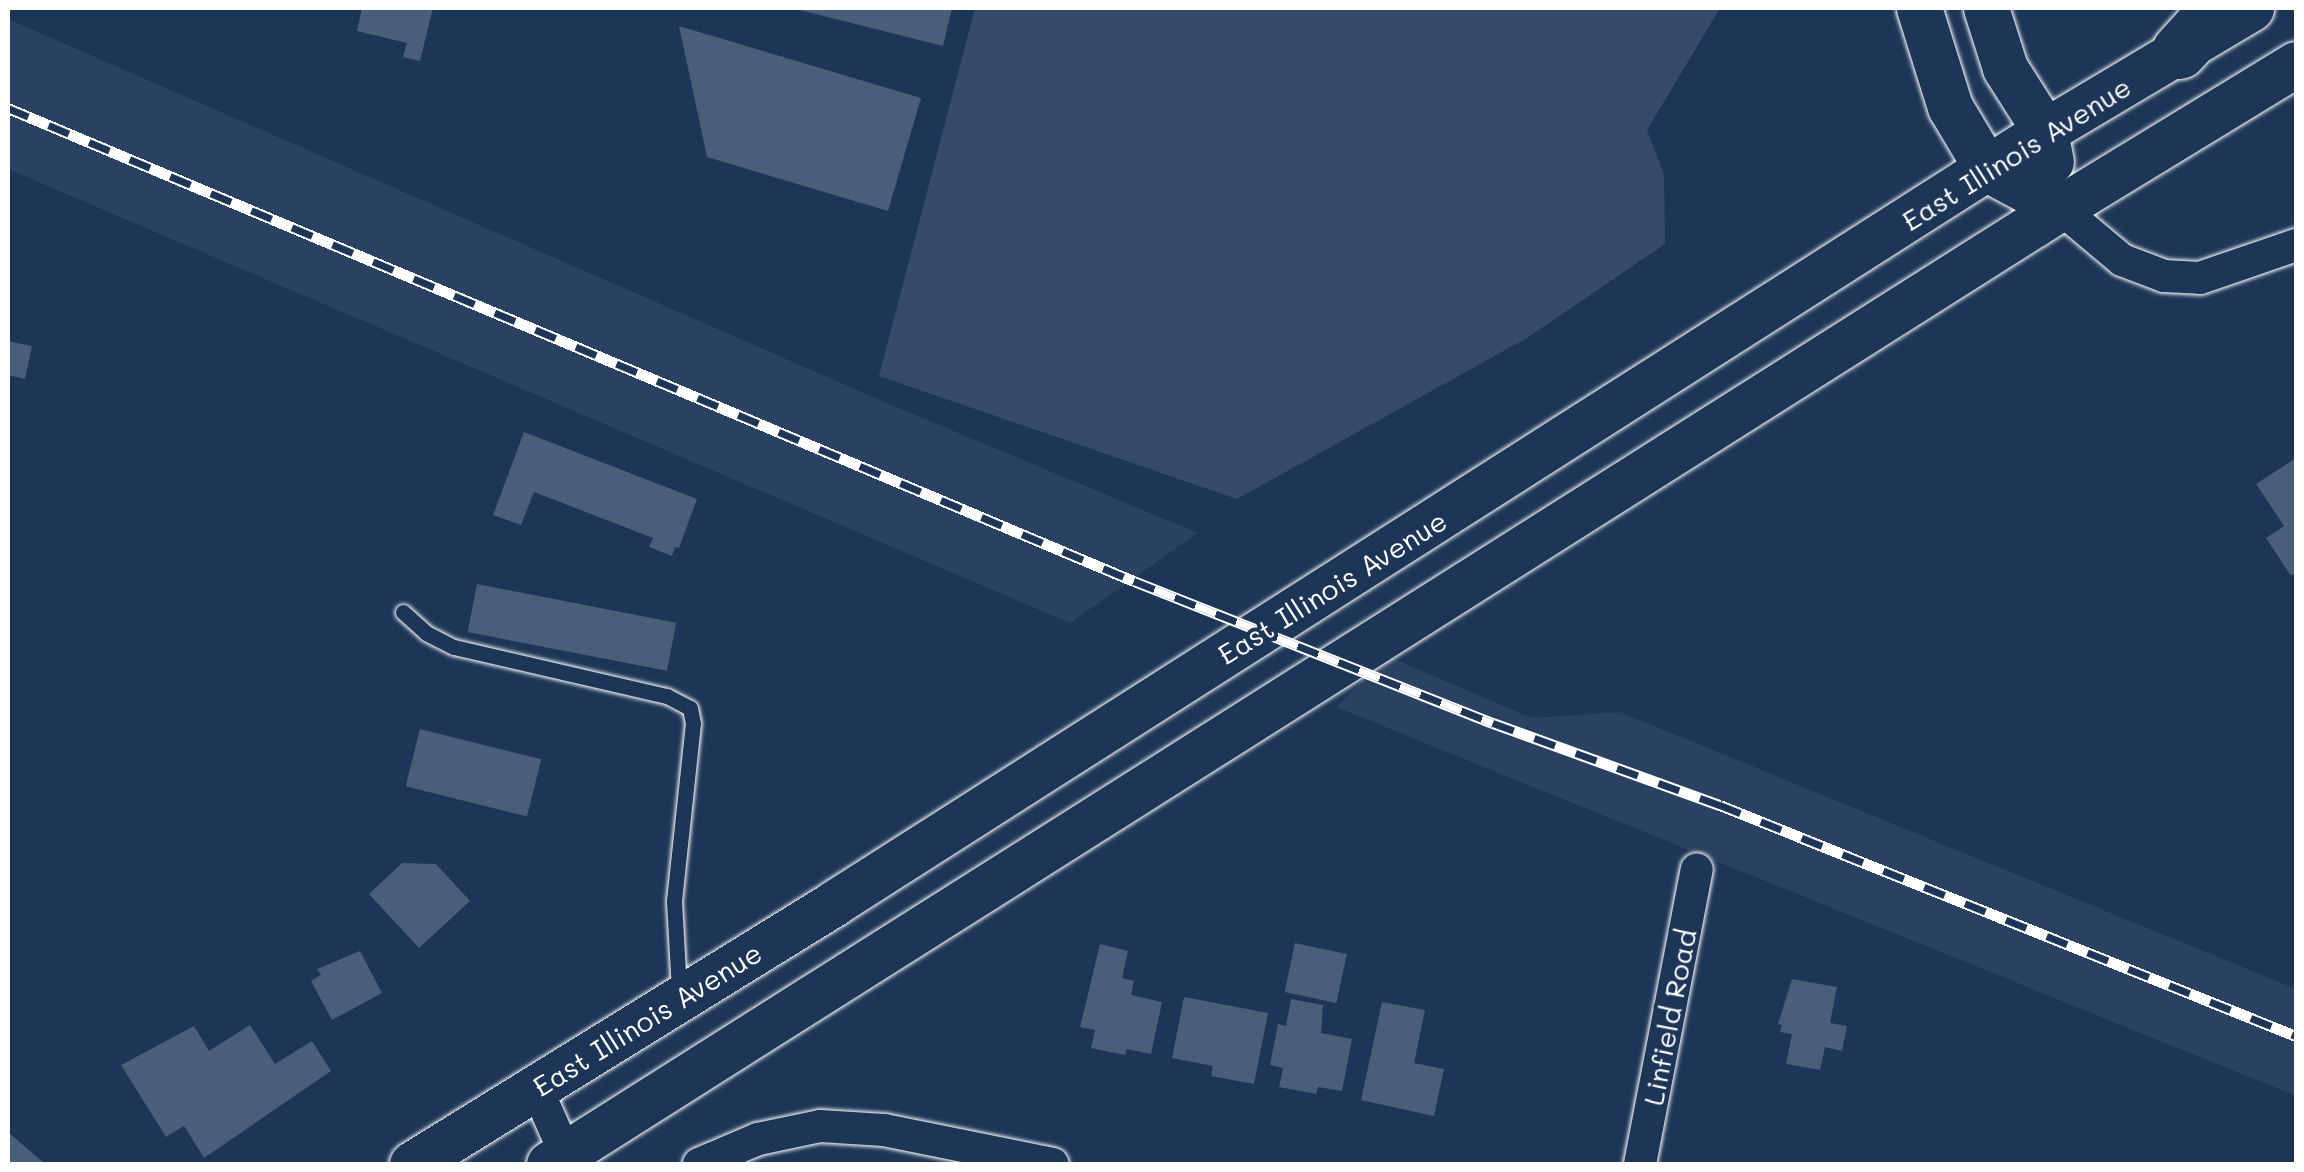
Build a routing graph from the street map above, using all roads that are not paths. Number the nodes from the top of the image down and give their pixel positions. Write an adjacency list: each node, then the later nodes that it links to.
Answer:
1 (1918, 8): 8 (main road)
2 (1986, 8): 7 (main road)
3 (2218, 8): 5 (highway)
4 (2251, 8): 5 (main road, East Illinois Avenue)
5 (2178, 51): 7 (main road, East Illinois Avenue)
6 (2296, 64): 9 (main road)
7 (2045, 132): 8 (main road, East Illinois Avenue); 9 (main road)
8 (1987, 169): 9 (main road); 13 (main road, East Illinois Avenue)
9 (2060, 208): 10 (street); 15 (main road)
10 (2296, 244)
11 (403, 612): 13 (lane)
12 (1698, 869): 19 (street, Linfield Road)
13 (680, 999): 14 (main road, East Illinois Avenue)
14 (536, 1088): 15 (street); 16 (main road, East Illinois Avenue)
15 (562, 1161)
16 (412, 1164)
17 (699, 1164): 18 (street)
18 (1053, 1164)
19 (1640, 1164)

